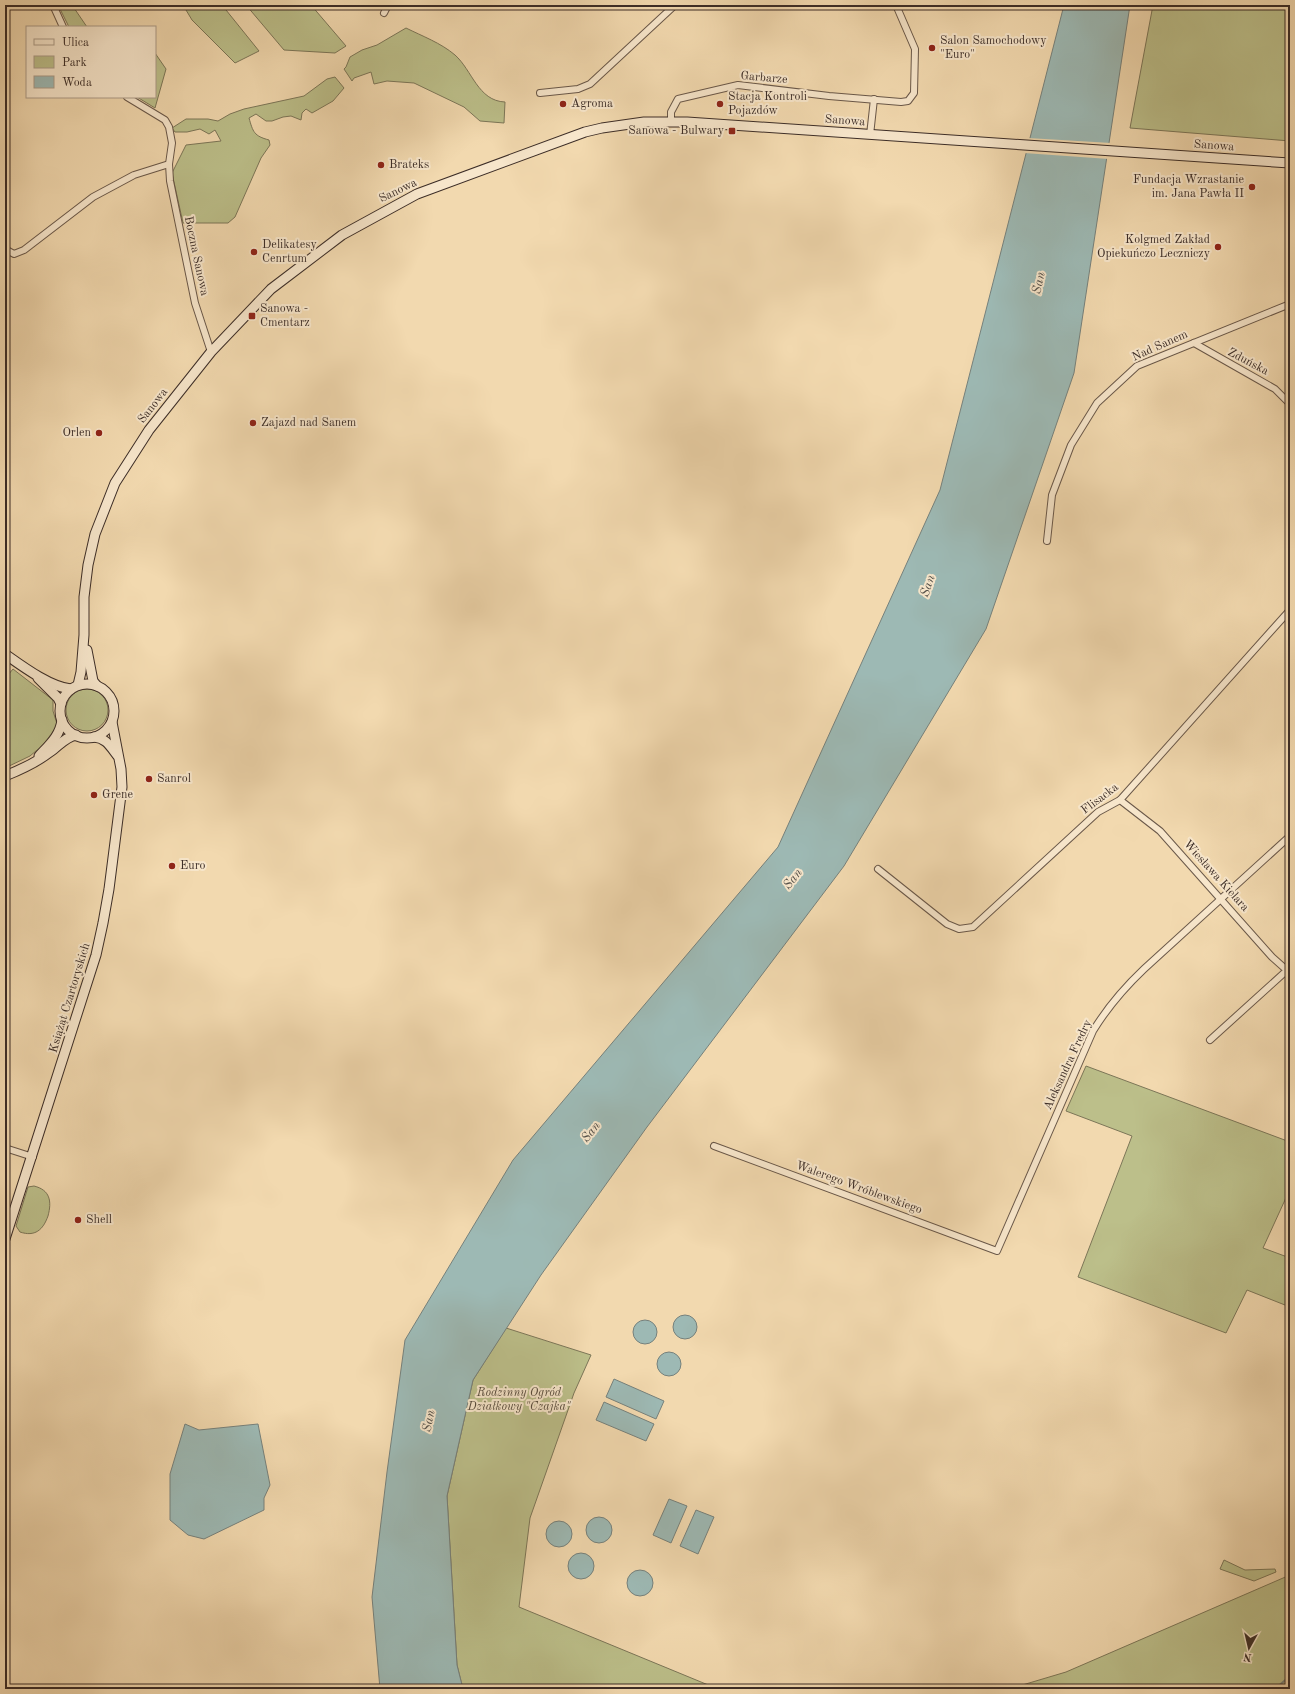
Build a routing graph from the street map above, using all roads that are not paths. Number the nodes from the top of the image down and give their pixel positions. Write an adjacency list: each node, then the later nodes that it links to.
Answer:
1 (53, 5): 6 (street)
2 (388, 5): 5 (street)
3 (675, 5): 7 (street)
4 (896, 5): 9 (street, Garbarze)
5 (384, 13)
6 (63, 26)
7 (540, 93)
8 (130, 98): 13 (street, Boczna Sanowa)
9 (874, 100): 10 (street, Garbarze); 11 (street)
10 (671, 122): 11 (main road, Sanowa); 17 (main road, Sanowa)
11 (870, 135): 12 (main road, Sanowa)
12 (1290, 163)
13 (169, 164): 14 (street); 17 (street, Boczna Sanowa)
14 (5, 249)
15 (1290, 304): 16 (street, Nad Sanem)
16 (1194, 343): 18 (street, Zduńska); 19 (street, Nad Sanem)
17 (211, 352): 21 (main road, Sanowa)
18 (1290, 404)
19 (1047, 541)
20 (1290, 610): 34 (street, Flisacka)
21 (84, 635): 24 (main road); 25 (main road)
22 (5, 654): 23 (main road)
23 (28, 669): 25 (main road); 26 (main road)
24 (97, 686): 25 (main road); 28 (main road)
25 (75, 687): 26 (main road)
26 (61, 704): 27 (main road)
27 (62, 720): 29 (main road); 32 (main road)
28 (112, 722): 30 (main road); 31 (main road, Książąt Czartoryskich)
29 (76, 735): 30 (main road); 32 (main road)
30 (94, 737): 31 (main road, Książąt Czartoryskich)
31 (118, 756): 42 (main road, Książąt Czartoryskich)
32 (32, 763): 33 (main road)
33 (5, 776)
34 (1120, 800): 36 (street, Flisacka); 37 (street, Wiesława Kielara)
35 (1290, 836): 37 (street, Aleksandra Fredry)
36 (878, 869)
37 (1220, 897): 38 (street, Wiesława Kielara); 44 (street, Aleksandra Fredry)
38 (1290, 972): 39 (street)
39 (1210, 1040)
40 (714, 1146): 44 (street, Walerego Wróblewskiego)
41 (5, 1148): 42 (street)
42 (33, 1157): 43 (main road, Książąt Czartoryskich)
43 (5, 1239)
44 (996, 1251)

